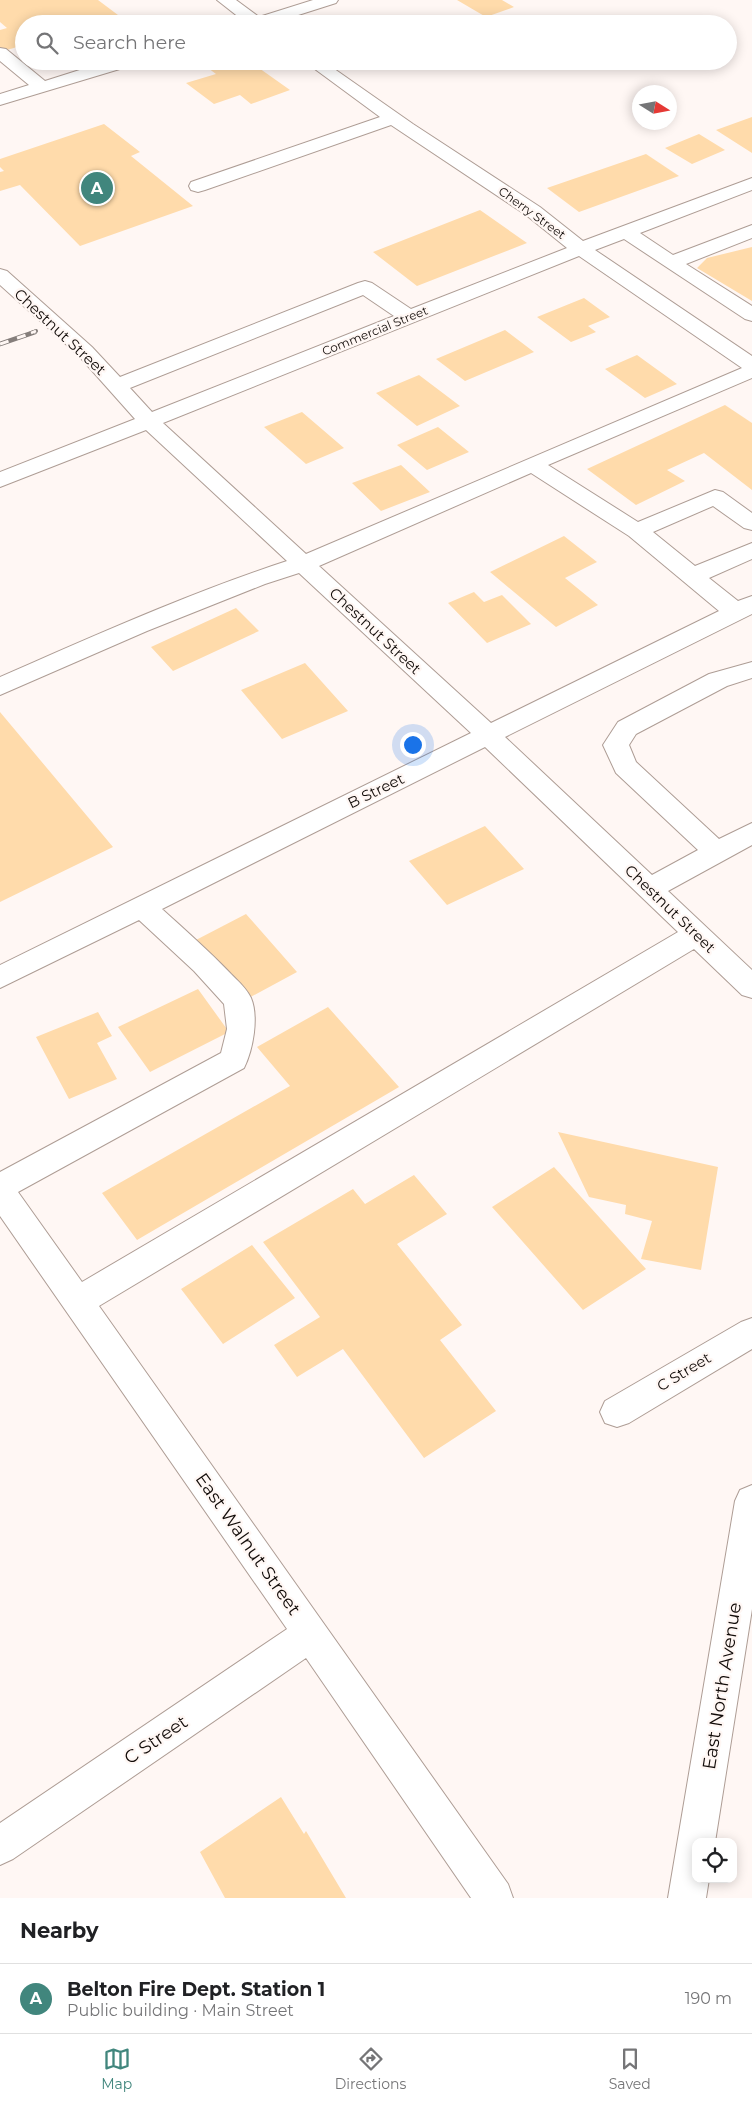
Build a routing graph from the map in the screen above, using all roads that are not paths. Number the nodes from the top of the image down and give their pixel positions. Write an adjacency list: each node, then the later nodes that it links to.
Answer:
1 (225, 0): 3 (street)
2 (330, 0): 4 (street)
3 (245, 15)
4 (282, 15)
5 (0, 53): 6 (street)
6 (15, 65)
7 (22, 70): 10 (street)
8 (96, 70): 10 (street)
9 (325, 70): 12 (street, Cherry Street)
10 (42, 86): 11 (street)
11 (0, 100)
12 (393, 118): 14 (street); 17 (street, Cherry Street)
13 (752, 184): 15 (street, Commercial Street)
14 (198, 186)
15 (734, 219): 16 (street, Commercial Street); 18 (street)
16 (626, 232): 17 (street, Commercial Street); 18 (street)
17 (582, 249): 21 (street, Commercial Street); 22 (street, Cherry Street)
18 (672, 263): 20 (street)
19 (0, 275): 24 (street, Chestnut Street)
20 (752, 315)
21 (409, 317): 24 (street); 25 (street, Commercial Street)
22 (752, 365)
23 (752, 371): 26 (street)
24 (116, 386): 25 (street, Chestnut Street)
25 (149, 421): 27 (street, Commercial Street); 31 (street, Chestnut Street)
26 (532, 464): 29 (street); 31 (street)
27 (0, 480)
28 (752, 522): 29 (street)
29 (637, 531): 32 (street)
30 (752, 550): 32 (street)
31 (303, 564): 35 (street); 36 (street, Chestnut Street)
32 (692, 576): 33 (street)
33 (744, 608): 36 (street, B Street)
34 (752, 670): 38 (street)
35 (0, 687)
36 (488, 735): 39 (street, Chestnut Street); 40 (street, B Street)
37 (752, 833): 38 (street)
38 (716, 852): 39 (street)
39 (649, 889): 41 (street, Chestnut Street)
40 (142, 907): 42 (street, B Street); 44 (street)
41 (697, 934): 43 (street, Chestnut Street); 46 (street)
42 (0, 977)
43 (752, 987)
44 (0, 1187)
45 (0, 1191): 46 (street, East Walnut Street)
46 (77, 1302): 50 (street, East Walnut Street)
47 (752, 1332): 48 (street, C Street)
48 (617, 1412)
49 (752, 1501): 51 (street, East North Avenue)
50 (311, 1634): 52 (street, C Street); 54 (street, East Walnut Street)
51 (697, 1838)
52 (0, 1846)
53 (692, 1867): 55 (street, East North Avenue)
54 (494, 1898)
55 (687, 1898)

